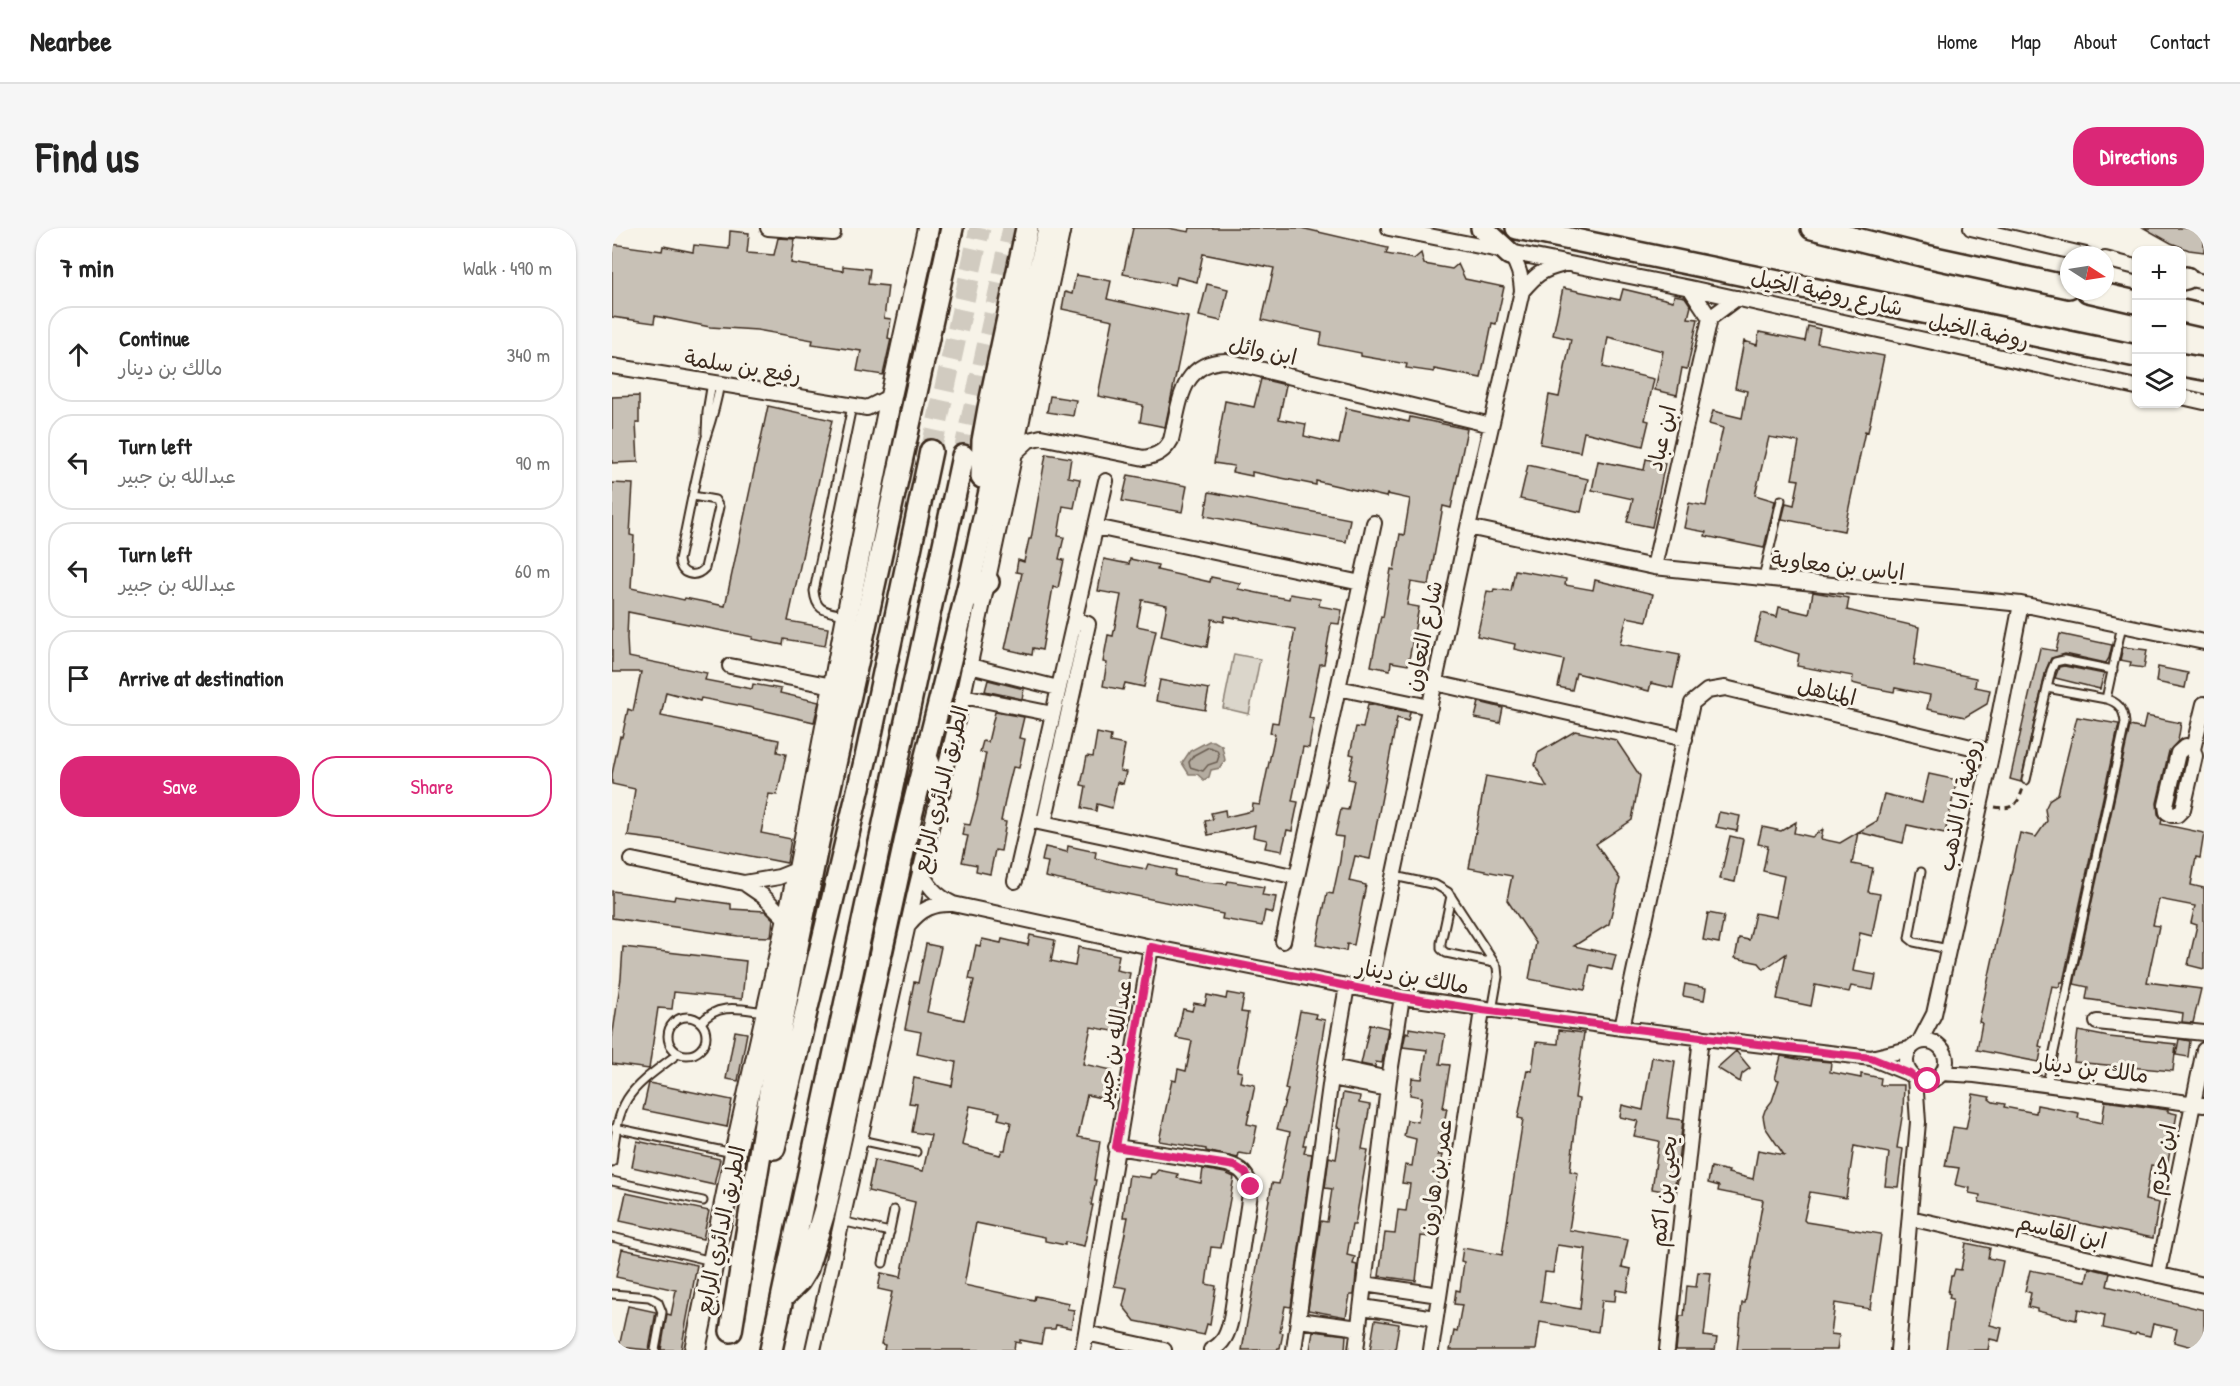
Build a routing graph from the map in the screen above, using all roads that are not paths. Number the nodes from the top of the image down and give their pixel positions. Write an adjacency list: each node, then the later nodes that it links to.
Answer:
1 (768, 228): 12 (street)
2 (928, 228): 34 (street, الطريق الدائري الرابع)
3 (952, 228): 31 (main road)
4 (1027, 228): 49 (main road)
5 (1049, 228): 49 (main road)
6 (1063, 228): 39 (street, الطريق الدائري الرابع)
7 (1389, 228): 14 (street, روضة الخيل)
8 (1482, 228): 14 (main road)
9 (1517, 228): 29 (main road, شارع روضة الخيل)
10 (1812, 228): 18 (main road)
11 (1971, 228): 13 (street)
12 (833, 232)
13 (2060, 249)
14 (1510, 254): 16 (street, روضة الخيل); 22 (street, شارع التعاون)
15 (2114, 261): 17 (street)
16 (1563, 264): 20 (street, روضة الخيل); 22 (street)
17 (2132, 266)
18 (2060, 285)
19 (2132, 286): 21 (main road)
20 (1690, 288): 24 (street, روضة الخيل); 28 (street)
21 (2114, 288)
22 (1522, 291): 40 (street, شارع التعاون)
23 (2114, 296): 25 (main road)
24 (1737, 298): 28 (street); 33 (street, روضة الخيل)
25 (2132, 301)
26 (2186, 312): 27 (main road)
27 (2204, 316)
28 (1710, 318): 53 (street, ابن عباد)
29 (2132, 355)
30 (612, 366): 32 (street, رفيع بن سلمة)
31 (919, 376): 34 (street); 76 (main road)
32 (716, 382): 37 (street, رفيع بن سلمة); 47 (lane)
33 (2132, 386)
34 (891, 396): 38 (street); 41 (street, الطريق الدائري الرابع)
35 (2186, 398): 36 (street)
36 (2204, 402)
37 (852, 406): 38 (street, رفيع بن سلمة); 59 (lane)
38 (867, 408): 41 (street)
39 (1023, 415): 42 (street); 44 (street, الطريق الدائري الرابع)
40 (1491, 424): 42 (street, ابن وائل); 51 (street, شارع التعاون)
41 (885, 428): 59 (street, الطريق الدائري الرابع)
42 (1047, 438): 44 (street, ابن وائل)
43 (931, 451): 152 (main road, الطريق الدائري الرابع)
44 (1014, 454): 55 (street, الطريق الدائري الرابع)
45 (963, 456): 146 (main road, الطريق الدائري الرابع)
46 (1106, 481): 52 (street)
47 (693, 496): 47 (lane)
48 (1781, 500): 54 (lane)
49 (984, 513): 57 (main road)
50 (1374, 523): 56 (street)
51 (1468, 526): 53 (street, اياس بن معاوية); 66 (street, شارع التعاون)
52 (1096, 527): 56 (street); 60 (street)
53 (1654, 567): 54 (street, اياس بن معاوية)
54 (1763, 578): 58 (street, اياس بن معاوية)
55 (988, 582): 57 (main road); 64 (street, الطريق الدائري الرابع)
56 (1361, 583): 69 (street)
57 (964, 601): 80 (main road)
58 (2021, 604): 61 (street, اياس بن معاوية); 79 (street, روضة ابا الذهب)
59 (846, 616): 67 (street, الطريق الدائري الرابع)
60 (1075, 619): 68 (street); 84 (street)
61 (2122, 625): 62 (street, اياس بن معاوية); 65 (lane)
62 (2204, 642)
63 (730, 666): 67 (street)
64 (969, 666): 68 (street); 71 (street, الطريق الدائري الرابع)
65 (2113, 670): 70 (lane); 72 (lane)
66 (1435, 684): 74 (street, شارع التعاون); 77 (street)
67 (833, 686): 76 (street); 86 (street, الطريق الدائري الرابع)
68 (1058, 688): 75 (street)
69 (1338, 688): 74 (street); 90 (street)
70 (2047, 688): 72 (lane); 81 (lane)
71 (963, 696): 75 (street); 82 (street, الطريق الدائري الرابع)
72 (2106, 699): 124 (lane)
73 (2204, 704): 78 (street)
74 (1430, 707): 89 (street, شارع التعاون)
75 (1053, 714): 83 (street)
76 (845, 722): 118 (main road)
77 (1685, 739): 79 (street, المناهل); 109 (street, المناهل)
78 (2193, 749)
79 (1992, 752): 99 (street, روضة ابا الذهب)
80 (926, 758): 82 (main road); 146 (main road)
81 (2026, 780)
82 (940, 789): 87 (street, الطريق الدائري الرابع)
83 (1029, 820): 84 (street); 91 (street)
84 (1044, 823): 90 (street)
85 (632, 860): 92 (street)
86 (799, 869): 92 (street); 95 (street, الطريق الدائري الرابع)
87 (920, 869): 94 (street, مالك بن دينار); 96 (street, الطريق الدائري الرابع)
88 (1921, 872): 99 (lane)
89 (1394, 876): 93 (lane); 102 (street, شارع التعاون)
90 (1297, 877): 97 (street)
91 (1015, 881)
92 (744, 883): 95 (street)
93 (1451, 896): 100 (lane); 100 (lane)
94 (953, 904): 96 (street, مالك بن دينار); 98 (street, مالك بن دينار)
95 (788, 921): 105 (street, الطريق الدائري الرابع)
96 (908, 926): 127 (street, الطريق الدائري الرابع)
97 (1283, 941)
98 (1151, 947): 101 (street, مالك بن دينار); 128 (street, عبدالله بن جبير)
99 (1948, 949): 106 (street, روضة ابا الذهب)
100 (1494, 963): 104 (lane)
101 (1347, 986): 102 (street, مالك بن دينار); 119 (street)
102 (1369, 990): 103 (street, مالك بن دينار)
103 (1402, 997): 104 (street, مالك بن دينار); 123 (street)
104 (1487, 1011): 109 (street, مالك بن دينار); 145 (street, عمر بن هارون)
105 (767, 1012): 108 (lane); 130 (street, الطريق الدائري الرابع)
106 (1934, 1014): 112 (street, روضة ابا الذهب); 113 (street, روضة ابا الذهب)
107 (2097, 1022): 110 (street)
108 (701, 1023): 115 (lane); 115 (lane)
109 (1622, 1028): 111 (street, مالك بن دينار)
110 (2204, 1033)
111 (1701, 1037): 116 (street, مالك بن دينار); 164 (street, يحيى بن اكثم)
112 (1938, 1044): 113 (street); 117 (street)
113 (1914, 1045): 116 (street, مالك بن دينار); 122 (street)
114 (2204, 1050): 125 (street, ابن حزم)
115 (679, 1053): 126 (lane)
116 (1871, 1058): 122 (street, مالك بن دينار)
117 (1946, 1059): 120 (street); 121 (street, مالك بن دينار)
118 (774, 1068): 152 (main road); 155 (street, الطريق الدائري الرابع)
119 (1332, 1073): 123 (street); 149 (street)
120 (1942, 1073): 121 (street, مالك بن دينار); 122 (street)
121 (1975, 1075): 124 (street, مالك بن دينار)
122 (1918, 1078): 135 (street)
123 (1389, 1084): 142 (street)
124 (2047, 1084): 125 (street, مالك بن دينار)
125 (2199, 1104): 141 (street, ابن حزم)
126 (615, 1128): 130 (lane); 131 (lane)
127 (860, 1140): 129 (lane); 136 (street, الطريق الدائري الرابع)
128 (1116, 1147): 151 (street, عبدالله بن جبير); 160 (street)
129 (916, 1152)
130 (735, 1154): 139 (street, الطريق الدائري الرابع)
131 (612, 1162)
132 (612, 1181): 133 (lane)
133 (703, 1201)
134 (894, 1210): 137 (lane)
135 (1910, 1218): 141 (street, ابن القاسم); 165 (street)
136 (842, 1221): 137 (lane); 157 (street, الطريق الدائري الرابع)
137 (890, 1232): 140 (lane)
138 (612, 1237): 139 (lane)
139 (715, 1262): 154 (street, الطريق الدائري الرابع)
140 (883, 1263)
141 (2158, 1275): 143 (street, ابن القاسم)
142 (1364, 1284): 145 (street); 147 (street)
143 (2204, 1285)
144 (612, 1294): 153 (lane)
145 (1439, 1295): 148 (street, عمر بن هارون)
146 (783, 1297): 156 (main road, الطريق الدائري الرابع)
147 (1362, 1307): 148 (street); 150 (street)
148 (1435, 1318): 163 (street, عمر بن هارون)
149 (1299, 1320): 150 (street); 161 (street)
150 (1359, 1328): 162 (street)
151 (1086, 1333): 158 (street, عبدالله بن جبير); 159 (street)
152 (729, 1341)
153 (655, 1350)
154 (695, 1350)
155 (704, 1350)
156 (771, 1350)
157 (813, 1350)
158 (1083, 1350)
159 (1164, 1350)
160 (1211, 1350)
161 (1294, 1350)
162 (1356, 1350)
163 (1431, 1350)
164 (1667, 1350)
165 (1898, 1350)

